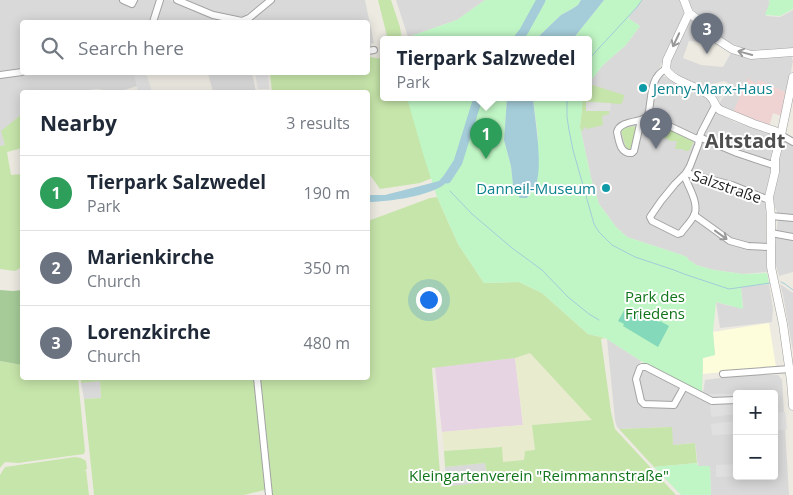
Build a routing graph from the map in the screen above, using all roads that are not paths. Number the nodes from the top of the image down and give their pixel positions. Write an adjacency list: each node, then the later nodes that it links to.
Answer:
1 (123, 0): 2 (street)
2 (134, 0)
3 (160, 0): 8 (street)
4 (177, 0): 9 (street)
5 (271, 0): 10 (street)
6 (684, 0): 7 (street)
7 (689, 13): 11 (street, one-way to 7); 12 (street, one-way to 12)
8 (154, 20)
9 (233, 20)
10 (246, 20)
11 (793, 52)
12 (666, 69): 16 (street); 17 (street)
13 (20, 72): 14 (street)
14 (0, 75)
15 (793, 76): 19 (street)
16 (715, 106): 19 (street); 20 (street)
17 (648, 116): 18 (street); 20 (street)
18 (641, 120): 18 (street)
19 (781, 135): 21 (street); 22 (street)
20 (699, 138): 22 (street); 23 (street)
21 (793, 142)
22 (774, 165): 24 (street)
23 (685, 174): 24 (street, Salzstraße); 25 (street); 25 (street)
24 (769, 200): 26 (street)
25 (694, 215): 30 (street, one-way to 30)
26 (770, 216): 27 (street); 28 (street)
27 (793, 218)
28 (771, 234): 29 (street); 30 (street)
29 (793, 237)
30 (770, 247): 31 (street)
31 (790, 369): 32 (street); 36 (street)
32 (723, 374)
33 (257, 380): 37 (street)
34 (684, 387): 34 (street); 35 (street)
35 (733, 400)
36 (793, 406)
37 (269, 495)

